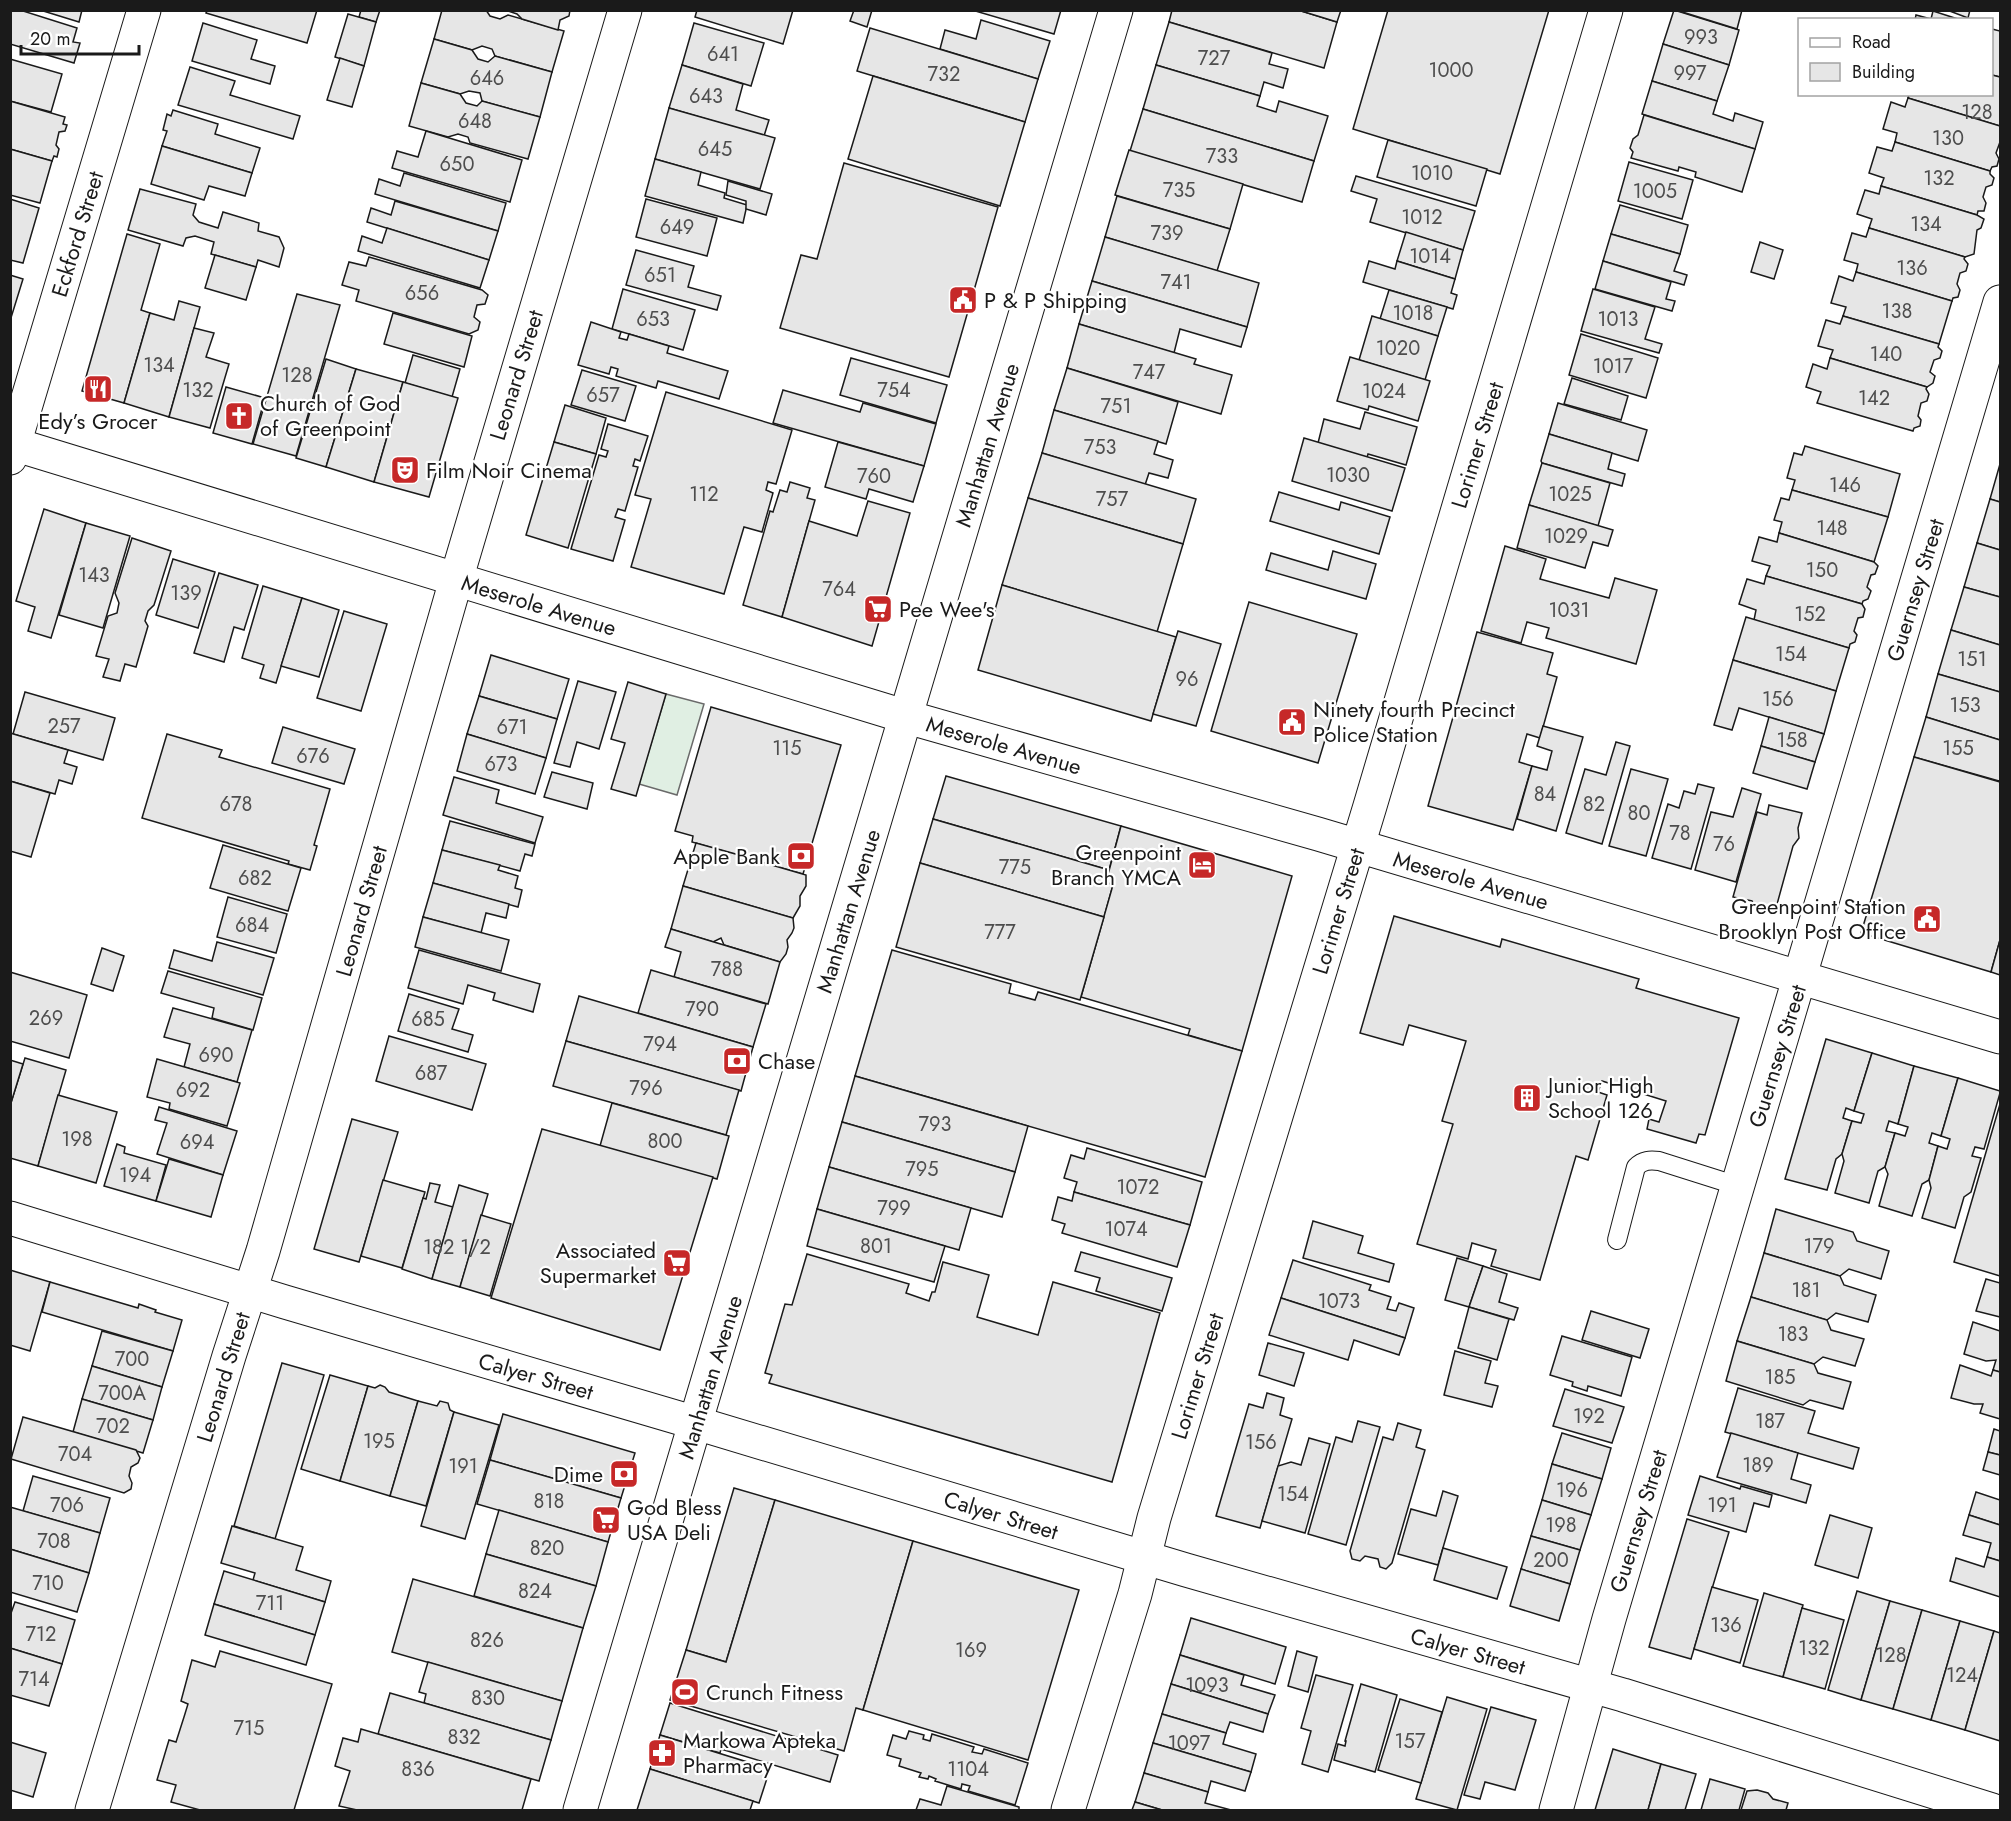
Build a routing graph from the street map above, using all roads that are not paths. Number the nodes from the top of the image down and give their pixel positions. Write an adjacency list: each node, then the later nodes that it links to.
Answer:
1 (144, 10): 6 (street, Eckford Street)
2 (625, 10): 7 (street, Leonard Street)
3 (1116, 10): 8 (street, Manhattan Avenue)
4 (1606, 10): 9 (street, Lorimer Street)
5 (2001, 302): 10 (street, Guernsey Street)
6 (12, 448): 7 (street, Meserole Avenue)
7 (456, 580): 8 (street, Meserole Avenue); 15 (street, Leonard Street)
8 (907, 717): 9 (street, Meserole Avenue); 16 (street, Manhattan Avenue)
9 (1357, 846): 10 (street, Meserole Avenue); 17 (street, Lorimer Street)
10 (1800, 978): 11 (street, Meserole Avenue); 12 (street, Guernsey Street)
11 (2001, 1037)
12 (1738, 1186): 14 (lane); 18 (street, Guernsey Street)
13 (10, 1218): 15 (street, Calyer Street)
14 (1617, 1240)
15 (250, 1292): 16 (street, Calyer Street); 19 (street, Leonard Street)
16 (696, 1423): 17 (street, Calyer Street); 20 (street, Manhattan Avenue)
17 (1144, 1557): 18 (street, Calyer Street); 21 (street, Lorimer Street)
18 (1590, 1686): 22 (street, Guernsey Street); 23 (street, Calyer Street)
19 (92, 1810)
20 (580, 1810)
21 (1068, 1810)
22 (1556, 1810)
23 (1992, 1810)

